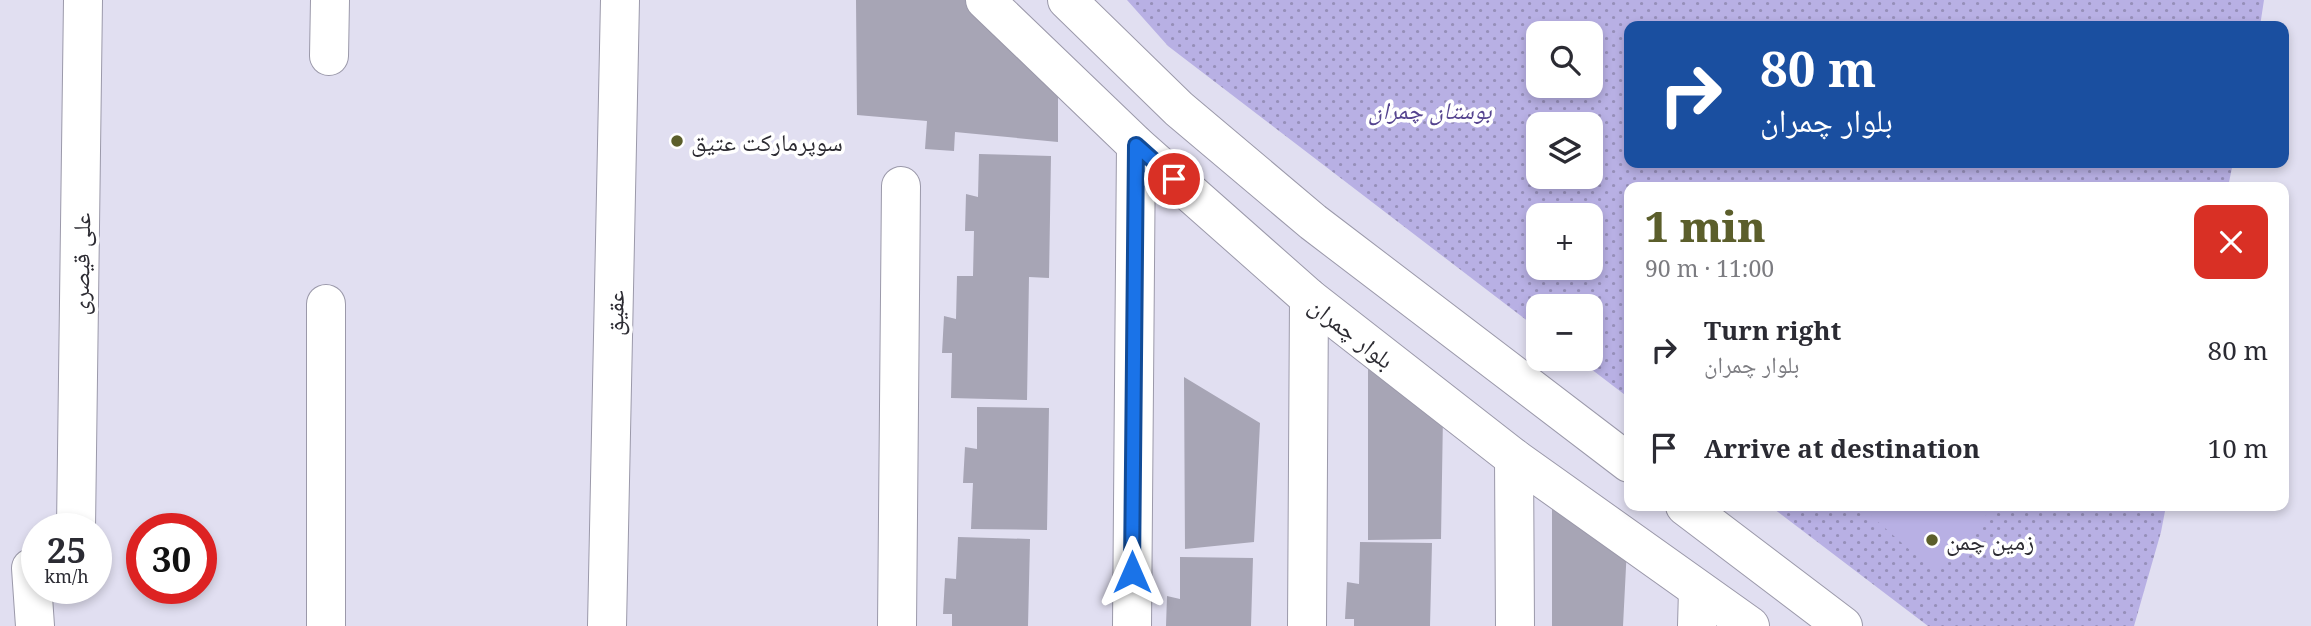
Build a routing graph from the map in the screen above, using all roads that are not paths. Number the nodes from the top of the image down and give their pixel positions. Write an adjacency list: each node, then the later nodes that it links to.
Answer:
1 (83, 0): 14 (street, علی قیصری)
2 (330, 0): 6 (street)
3 (620, 0): 19 (street, عقیق)
4 (985, 0): 7 (street, بلوار چمران)
5 (1067, 0): 12 (street)
6 (328, 56)
7 (1136, 145): 9 (street, بلوار چمران); 21 (street)
8 (901, 186): 20 (street)
9 (1308, 298): 11 (street, بلوار چمران); 22 (street)
10 (326, 304): 18 (street)
11 (1514, 458): 16 (street, بلوار چمران); 23 (street)
12 (1624, 459)
13 (1692, 511): 25 (street)
14 (76, 513)
15 (31, 604): 17 (street)
16 (1697, 608): 24 (street, بلوار چمران)
17 (36, 626)
18 (326, 626)
19 (607, 626)
20 (897, 626)
21 (1132, 626)
22 (1307, 626)
23 (1515, 626)
24 (1750, 626)
25 (1843, 626)

